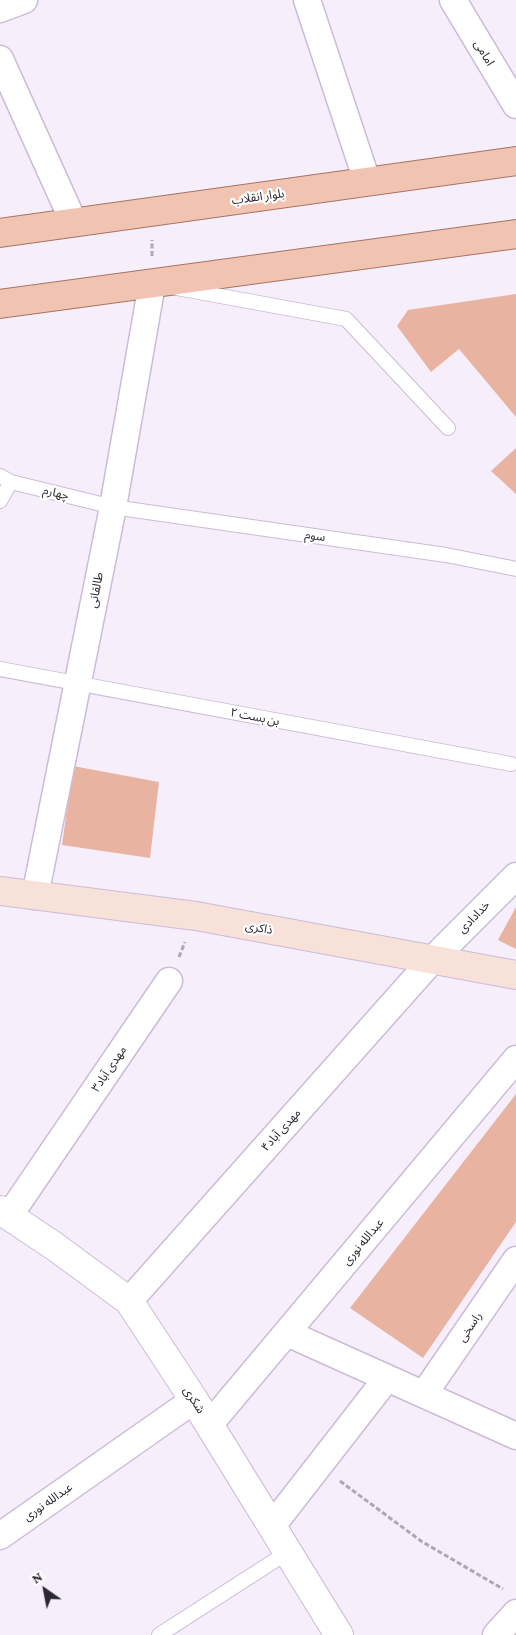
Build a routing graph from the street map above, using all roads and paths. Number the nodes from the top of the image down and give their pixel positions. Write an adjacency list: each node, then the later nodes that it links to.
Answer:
1 (24, 0): 4 (street)
2 (307, 0): 8 (street)
3 (453, 0): 6 (street, امامی)
4 (0, 10)
5 (0, 59): 10 (street)
6 (516, 105)
7 (516, 161): 8 (main road, بلوار انقلاب)
8 (367, 181): 9 (main road, بلوار انقلاب)
9 (152, 212): 10 (main road, بلوار انقلاب); 13 (path)
10 (74, 223): 11 (main road, بلوار انقلاب)
11 (0, 233)
12 (516, 234): 13 (main road)
13 (152, 284): 14 (main road); 15 (lane); 18 (street, طالقانی)
14 (0, 304)
15 (448, 428)
16 (6, 479): 17 (lane); 18 (lane, چهارم)
17 (0, 501)
18 (113, 507): 19 (lane, سوم); 21 (street, طالقانی)
19 (516, 569)
20 (0, 669): 21 (lane, بن بست ۲)
21 (78, 684): 22 (lane, بن بست ۲); 25 (street, طالقانی)
22 (511, 764)
23 (516, 876): 27 (street, خدادادی)
24 (0, 891): 25 (main road, ذاکری)
25 (35, 896): 26 (main road, ذاکری)
26 (196, 916): 27 (main road, ذاکری); 29 (path)
27 (432, 960): 28 (main road, ذاکری); 33 (street, مهدی آباد۴)
28 (516, 975)
29 (169, 981): 31 (street, مهدی آباد۳)
30 (516, 1059): 34 (street, عبدالله نوری)
31 (4, 1213): 33 (street, شکری)
32 (516, 1260): 36 (street, راسخی)
33 (129, 1301): 37 (street, شکری)
34 (287, 1332): 35 (street); 38 (street, عبدالله نوری)
35 (387, 1378): 36 (street); 40 (street)
36 (424, 1394): 39 (street)
37 (194, 1400): 38 (street, شکری); 42 (street, عبدالله نوری)
38 (210, 1424): 41 (street, شکری)
39 (516, 1436)
40 (319, 1466): 41 (street); 44 (path)
41 (272, 1526): 43 (street, شکری)
42 (0, 1536)
43 (288, 1552): 45 (lane); 46 (street, شکری)
44 (512, 1602): 47 (street)
45 (159, 1635)
46 (339, 1635)
47 (496, 1635)

